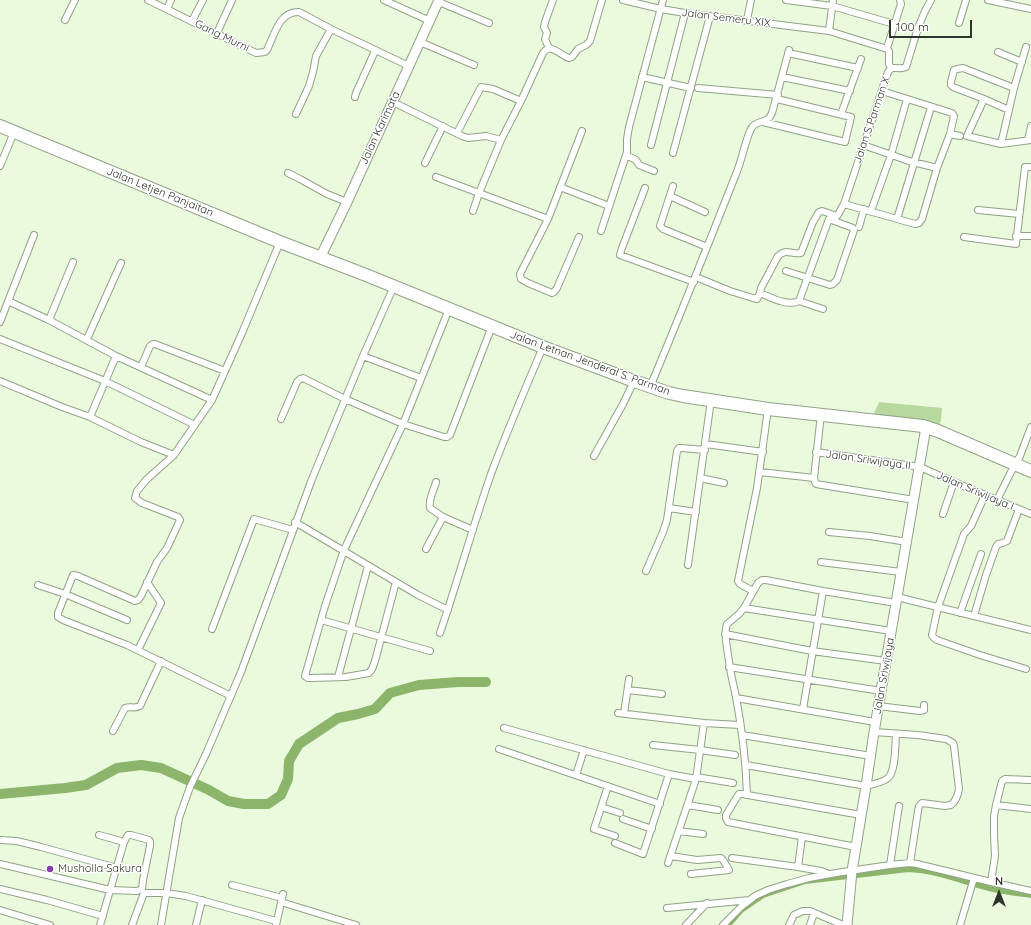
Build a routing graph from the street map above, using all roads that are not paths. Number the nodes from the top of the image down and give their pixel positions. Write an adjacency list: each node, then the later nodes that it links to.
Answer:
1 (75, 0): 25 (street)
2 (148, 0): 21 (street, Gang Murni)
3 (171, 0): 21 (street)
4 (202, 0): 28 (street)
5 (232, 0): 34 (street)
6 (384, 0): 26 (street)
7 (553, 0): 37 (street)
8 (602, 0): 37 (street)
9 (623, 0): 20 (street, Jalan Semeru XIX)
10 (663, 0): 20 (street)
11 (751, 0): 27 (street)
12 (786, 0): 18 (street)
13 (900, 0): 31 (street)
14 (931, 0): 46 (street, Jalan S Parman X)
15 (966, 0): 29 (street)
16 (988, 0): 19 (street)
17 (439, 1): 26 (street, Jalan Karimata); 30 (street)
18 (833, 3): 31 (street); 33 (street)
19 (1020, 3): 22 (street)
20 (661, 8): 23 (street, Jalan Semeru XIX); 47 (street)
21 (167, 9): 28 (street, Gang Murni)
22 (1031, 9)
23 (685, 13): 24 (street, Jalan Semeru XIX); 49 (street)
24 (710, 16): 27 (street, Jalan Semeru XIX); 50 (street)
25 (64, 20)
26 (430, 20): 35 (street, Jalan Karimata)
27 (747, 20): 33 (street, Jalan Semeru XIX)
28 (192, 21): 34 (street, Gang Murni)
29 (959, 23)
30 (489, 24)
31 (894, 24): 38 (street)
32 (331, 29): 34 (street, Gang Murni); 39 (street, Gang Murni); 63 (street)
33 (829, 31): 38 (street, Jalan Semeru XIX)
34 (217, 34)
35 (420, 42): 43 (street); 44 (street, Jalan Karimata)
36 (1026, 47): 42 (street)
37 (549, 48): 59 (street)
38 (886, 48): 46 (street)
39 (376, 51): 44 (street, Gang Murni); 55 (street)
40 (998, 52): 42 (street)
41 (861, 59): 45 (street)
42 (1022, 62): 52 (street)
43 (474, 65)
44 (409, 66): 60 (street, Jalan Karimata)
45 (858, 68): 48 (street); 53 (street)
46 (891, 68): 54 (street, Jalan S Parman X)
47 (642, 77): 49 (street); 79 (street)
48 (782, 77): 53 (street); 56 (street)
49 (667, 83): 50 (street); 77 (street)
50 (691, 88): 80 (street)
51 (698, 88): 56 (street)
52 (1014, 88): 58 (street); 62 (street)
53 (850, 91): 64 (street)
54 (882, 91): 57 (street); 78 (street, Jalan S Parman X)
55 (355, 97)
56 (777, 97): 64 (street); 65 (street)
57 (907, 99): 61 (street); 81 (street)
58 (984, 99): 62 (street); 76 (street)
59 (521, 101): 71 (street); 74 (street)
60 (393, 102): 67 (street); 95 (street, Jalan Karimata)
61 (931, 107): 72 (street); 82 (street)
62 (1009, 110): 76 (street)
63 (296, 114)
64 (841, 114): 65 (street)
65 (761, 122): 114 (street)
66 (0, 126): 70 (highway, Jalan Letjen Panjaitan)
67 (443, 126): 71 (street); 83 (street)
68 (1031, 126): 75 (street)
69 (582, 131): 91 (street)
70 (14, 132): 84 (street); 113 (highway, Jalan Letjen Panjaitan)
71 (457, 133): 74 (street)
72 (950, 134): 73 (street); 86 (street)
73 (960, 136)
74 (501, 140): 93 (street)
75 (1030, 140): 76 (street)
76 (1001, 144)
77 (651, 145)
78 (863, 145): 81 (street); 96 (street, Jalan S Parman X)
79 (627, 153): 87 (street); 97 (street)
80 (673, 153)
81 (891, 155): 82 (street); 101 (street)
82 (914, 162): 86 (street); 105 (street)
83 (425, 163)
84 (0, 166)
85 (1031, 167): 103 (street)
86 (937, 168): 105 (street)
87 (654, 171)
88 (288, 173): 95 (street)
89 (436, 177): 93 (street)
90 (673, 186): 94 (street)
91 (560, 187): 97 (street); 104 (street)
92 (645, 188): 120 (street)
93 (479, 193): 99 (street); 104 (street)
94 (670, 196): 102 (street); 114 (street)
95 (347, 202): 115 (street, Jalan Karimata)
96 (844, 204): 98 (street); 122 (street)
97 (610, 206): 107 (street)
98 (864, 209): 101 (street); 106 (street)
99 (473, 210)
100 (978, 210): 103 (street)
101 (871, 211): 105 (street)
102 (705, 212)
103 (1019, 214): 109 (street)
104 (548, 219): 111 (street)
105 (897, 219)
106 (859, 227)
107 (601, 231)
108 (34, 235): 123 (street)
109 (1016, 236): 110 (street); 112 (street)
110 (1031, 236)
111 (579, 237)
112 (964, 237)
113 (280, 242): 115 (highway, Jalan Letjen Panjaitan); 136 (street)
114 (707, 247): 120 (street)
115 (320, 256): 121 (highway, Jalan Letnan Jenderal S. Parman)
116 (73, 262): 127 (street)
117 (120, 263): 131 (street)
118 (786, 271): 119 (street)
119 (807, 277): 119 (street); 124 (street)
120 (695, 280): 122 (street); 141 (street)
121 (394, 286): 125 (highway, Jalan Letnan Jenderal S. Parman); 134 (street)
122 (760, 294): 124 (street)
123 (8, 301): 127 (street); 128 (street)
124 (799, 301): 126 (street)
125 (449, 309): 129 (highway, Jalan Letnan Jenderal S. Parman); 137 (street)
126 (823, 310)
127 (50, 320): 131 (street)
128 (0, 322)
129 (492, 326): 132 (highway, Jalan Letnan Jenderal S. Parman); 149 (street)
130 (0, 339): 139 (street)
131 (87, 339): 133 (street)
132 (543, 347): 140 (highway, Jalan Letnan Jenderal S. Parman); 178 (street)
133 (116, 356): 135 (street); 139 (street)
134 (363, 356): 137 (street); 142 (street)
135 (141, 367): 136 (street); 143 (street)
136 (224, 371): 143 (street)
137 (421, 378): 149 (street)
138 (0, 381): 147 (street)
139 (105, 381): 147 (street); 150 (street)
140 (634, 381): 141 (highway, Jalan Letnan Jenderal S. Parman); 157 (street)
141 (650, 387): 144 (highway, Jalan Letnan Jenderal S. Parman)
142 (345, 399): 148 (street); 149 (street); 176 (street)
143 (212, 400): 150 (street)
144 (711, 400): 145 (highway, Jalan Letnan Jenderal S. Parman); 153 (street)
145 (768, 409): 146 (highway, Jalan Letnan Jenderal S. Parman); 154 (street)
146 (821, 414): 151 (highway, Jalan Letnan Jenderal S. Parman); 155 (street)
147 (90, 417): 156 (street)
148 (281, 418)
149 (403, 424): 182 (street)
150 (195, 425): 156 (street)
151 (926, 427): 158 (highway, Jalan Letnan Jenderal S. Parman); 159 (street, Jalan Sriwijaya)
152 (1031, 427): 158 (street)
153 (705, 447): 154 (street); 162 (street); 170 (street)
154 (763, 452): 161 (street)
155 (816, 452): 159 (street, Jalan Sriwijaya II); 163 (street)
156 (174, 455): 189 (street)
157 (594, 456)
158 (1015, 464): 160 (highway, Jalan Letnan Jenderal S. Parman); 169 (street)
159 (920, 467): 165 (street, Jalan Sriwijaya I); 168 (street, Jalan Sriwijaya)
160 (1031, 471)
161 (760, 472): 163 (street); 192 (street)
162 (700, 478): 166 (street); 172 (street)
163 (815, 481): 168 (street)
164 (436, 482): 175 (street)
165 (954, 482): 167 (street, Jalan Sriwijaya I); 173 (street)
166 (724, 483)
167 (985, 495): 169 (street, Jalan Sriwijaya I); 196 (street)
168 (914, 500): 180 (street, Jalan Sriwijaya)
169 (997, 500): 171 (street, Jalan Sriwijaya I)
170 (669, 508): 172 (street); 187 (street)
171 (1019, 509): 174 (street, Jalan Sriwijaya I); 200 (street)
172 (696, 512): 185 (street)
173 (943, 514)
174 (1031, 514)
175 (443, 517): 178 (street); 181 (street)
176 (296, 522): 177 (street); 182 (street)
177 (293, 530): 204 (street); 224 (street)
178 (473, 530): 198 (street)
179 (829, 532): 180 (street)
180 (907, 542): 188 (street, Jalan Sriwijaya)
181 (426, 549)
182 (344, 550): 186 (street); 202 (street)
183 (981, 554): 199 (street)
184 (821, 562): 188 (street)
185 (688, 565)
186 (368, 566): 190 (street); 205 (street)
187 (646, 571)
188 (902, 572): 195 (street, Jalan Sriwijaya)
189 (147, 582): 194 (street); 211 (street)
190 (396, 582): 198 (street); 210 (street)
191 (38, 585): 194 (street)
192 (753, 591): 193 (street); 197 (street)
193 (823, 591): 195 (street); 203 (street)
194 (66, 594): 201 (street); 211 (street)
195 (896, 600): 196 (street); 207 (street, Jalan Sriwijaya)
196 (938, 607): 199 (street); 217 (street)
197 (744, 608): 203 (street); 209 (street)
198 (448, 610): 208 (street)
199 (960, 613): 200 (street)
200 (974, 616): 206 (street)
201 (127, 620)
202 (321, 620): 205 (street); 218 (street)
203 (818, 620): 207 (street); 213 (street)
204 (212, 629)
205 (351, 629): 210 (street); 218 (street)
206 (1031, 630)
207 (892, 631): 215 (street, Jalan Sriwijaya)
208 (440, 633)
209 (725, 634): 213 (street); 216 (street)
210 (381, 637): 212 (street); 218 (street)
211 (138, 650): 214 (street)
212 (430, 650)
213 (812, 651): 215 (street); 220 (street)
214 (161, 661): 224 (street); 233 (street)
215 (886, 661): 222 (street, Jalan Sriwijaya)
216 (729, 667): 220 (street); 225 (street)
217 (1026, 668)
218 (338, 677)
219 (629, 679): 221 (street)
220 (808, 679): 222 (street); 228 (street)
221 (628, 690): 223 (street); 230 (street)
222 (880, 691): 227 (street, Jalan Sriwijaya)
223 (662, 694)
224 (231, 696): 287 (street)
225 (736, 698): 228 (street); 231 (street)
226 (924, 705): 227 (street)
227 (878, 706): 229 (street, Jalan Sriwijaya)
228 (803, 709): 229 (street)
229 (876, 722): 234 (street, Jalan Sriwijaya)
230 (704, 723): 231 (street); 240 (street)
231 (740, 725): 236 (street)
232 (504, 728): 239 (street)
233 (113, 730)
234 (874, 732): 235 (street); 242 (street, Jalan Sriwijaya)
235 (896, 734): 250 (street); 273 (street)
236 (742, 735): 242 (street); 243 (street)
237 (653, 745): 240 (street)
238 (499, 749): 245 (street)
239 (584, 750): 244 (street); 245 (street)
240 (700, 750): 241 (street); 246 (street)
241 (735, 755)
242 (871, 756): 250 (street, Jalan Sriwijaya)
243 (746, 766): 250 (street); 251 (street)
244 (669, 774): 246 (street); 252 (street)
245 (576, 775): 249 (street)
246 (696, 778): 248 (street); 253 (street)
247 (1031, 780): 254 (street)
248 (733, 783)
249 (608, 786): 252 (street); 256 (street)
250 (866, 786): 259 (street, Jalan Sriwijaya)
251 (748, 795): 259 (street); 265 (street)
252 (660, 804): 260 (street)
253 (688, 805): 258 (street); 261 (street)
254 (996, 805): 257 (street); 281 (street)
255 (898, 806): 275 (street)
256 (601, 807): 260 (street); 264 (street)
257 (1031, 809)
258 (718, 810)
259 (861, 815): 269 (street, Jalan Sriwijaya)
260 (652, 829): 268 (street)
261 (679, 830): 262 (street); 270 (street)
262 (702, 834)
263 (99, 835): 267 (street)
264 (615, 836)
265 (802, 837): 269 (street); 276 (street)
266 (0, 840): 277 (street)
267 (124, 842): 277 (street); 285 (street)
268 (615, 843)
269 (856, 847): 280 (street, Jalan Sriwijaya)
270 (671, 856): 272 (street); 278 (street)
271 (732, 858): 276 (street)
272 (668, 863)
273 (910, 863): 275 (street); 282 (street)
274 (0, 864): 285 (street)
275 (890, 865): 280 (street)
276 (798, 867): 279 (street)
277 (117, 868): 285 (street)
278 (691, 874)
279 (830, 874): 280 (street); 290 (street)
280 (852, 876): 308 (street, Jalan Sriwijaya)
281 (991, 882): 282 (street); 286 (street)
282 (973, 883): 309 (street)
283 (232, 885): 288 (street)
284 (0, 890): 295 (street)
285 (110, 890): 295 (street)
286 (1031, 891)
287 (166, 893): 289 (street); 299 (street); 300 (street)
288 (282, 898): 296 (street); 302 (street)
289 (202, 900): 296 (street); 301 (street)
290 (750, 900): 291 (street); 304 (street)
291 (707, 903): 292 (street); 303 (street)
292 (667, 908)
293 (0, 910): 297 (street)
294 (814, 913): 305 (street); 306 (street); 307 (street)
295 (102, 916): 298 (street)
296 (276, 923)
297 (50, 925)
298 (100, 925)
299 (132, 925)
300 (161, 925)
301 (196, 925)
302 (356, 925)
303 (686, 925)
304 (723, 925)
305 (789, 925)
306 (810, 925)
307 (843, 925)
308 (847, 925)
309 (960, 925)

